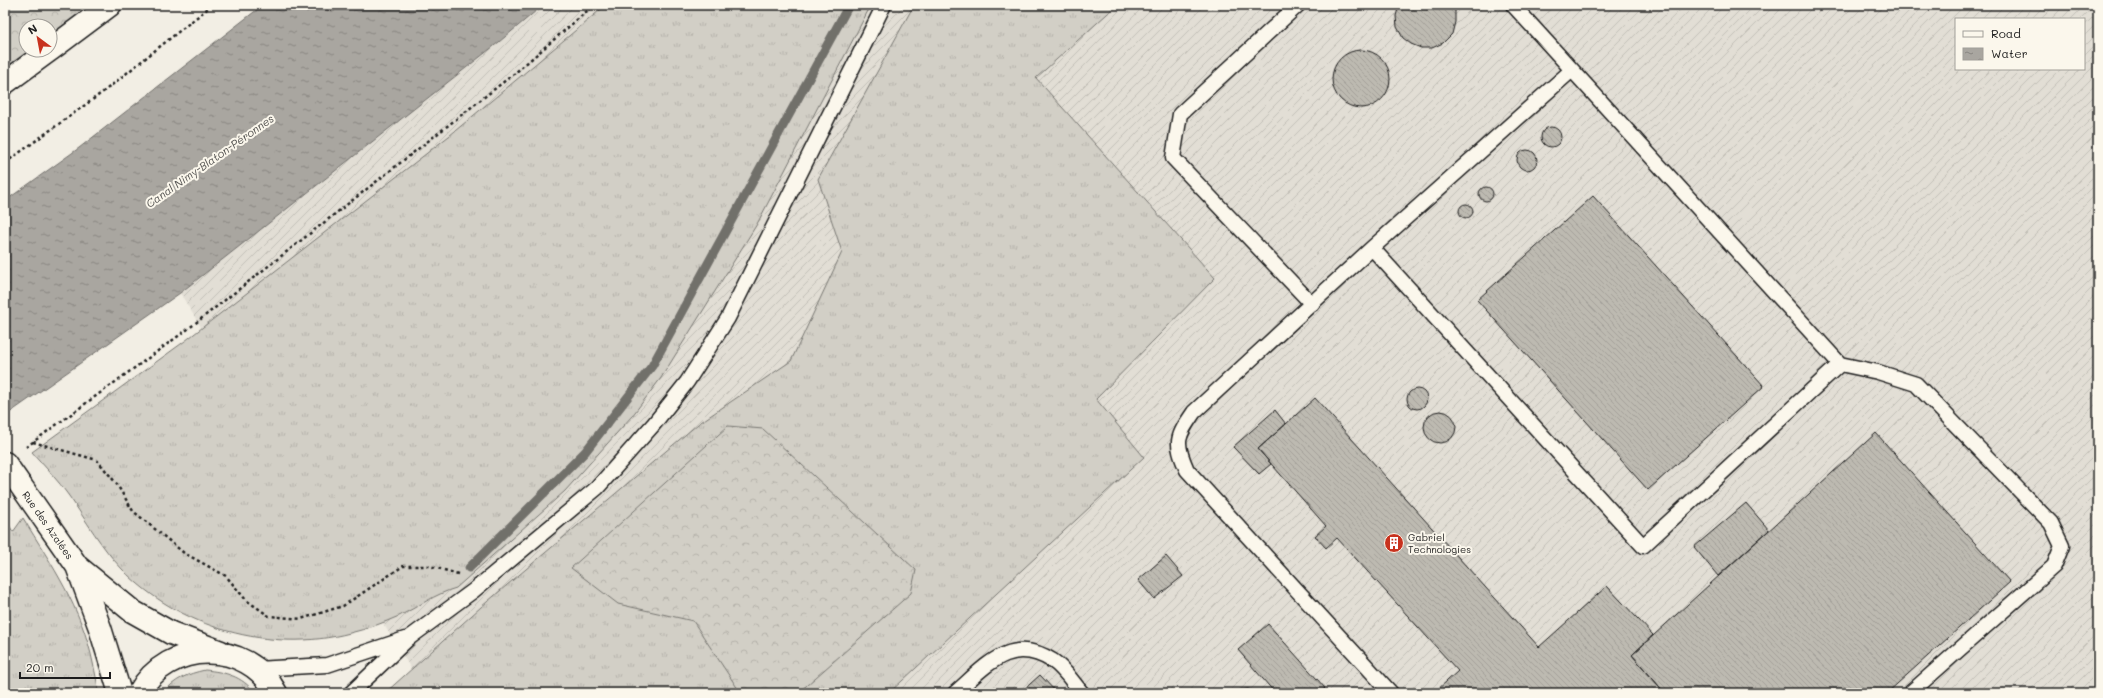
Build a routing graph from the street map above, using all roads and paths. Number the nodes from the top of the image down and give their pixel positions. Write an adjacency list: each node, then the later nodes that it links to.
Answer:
1 (110, 5): 7 (street)
2 (212, 5): 11 (path)
3 (594, 5): 15 (path)
4 (884, 5): 18 (lane)
5 (1298, 5): 13 (lane)
6 (1513, 5): 9 (lane)
7 (58, 44)
8 (39, 58): 10 (street)
9 (1572, 70): 12 (lane); 14 (lane)
10 (5, 83)
11 (5, 163)
12 (1372, 248): 13 (lane); 14 (lane)
13 (1312, 304): 28 (lane)
14 (1840, 364): 29 (lane)
15 (33, 442): 16 (path); 18 (path)
16 (13, 457): 17 (street, Rue des Azalées)
17 (77, 566): 20 (street, Rue des Azalées); 22 (street, Rue des Azalées)
18 (473, 591): 19 (lane)
19 (409, 638): 21 (lane); 25 (lane)
20 (221, 652): 21 (street); 23 (street)
21 (256, 669): 24 (street)
22 (120, 693)
23 (139, 693)
24 (276, 693)
25 (351, 693)
26 (955, 693): 27 (lane)
27 (1082, 693)
28 (1391, 693)
29 (1910, 693)

